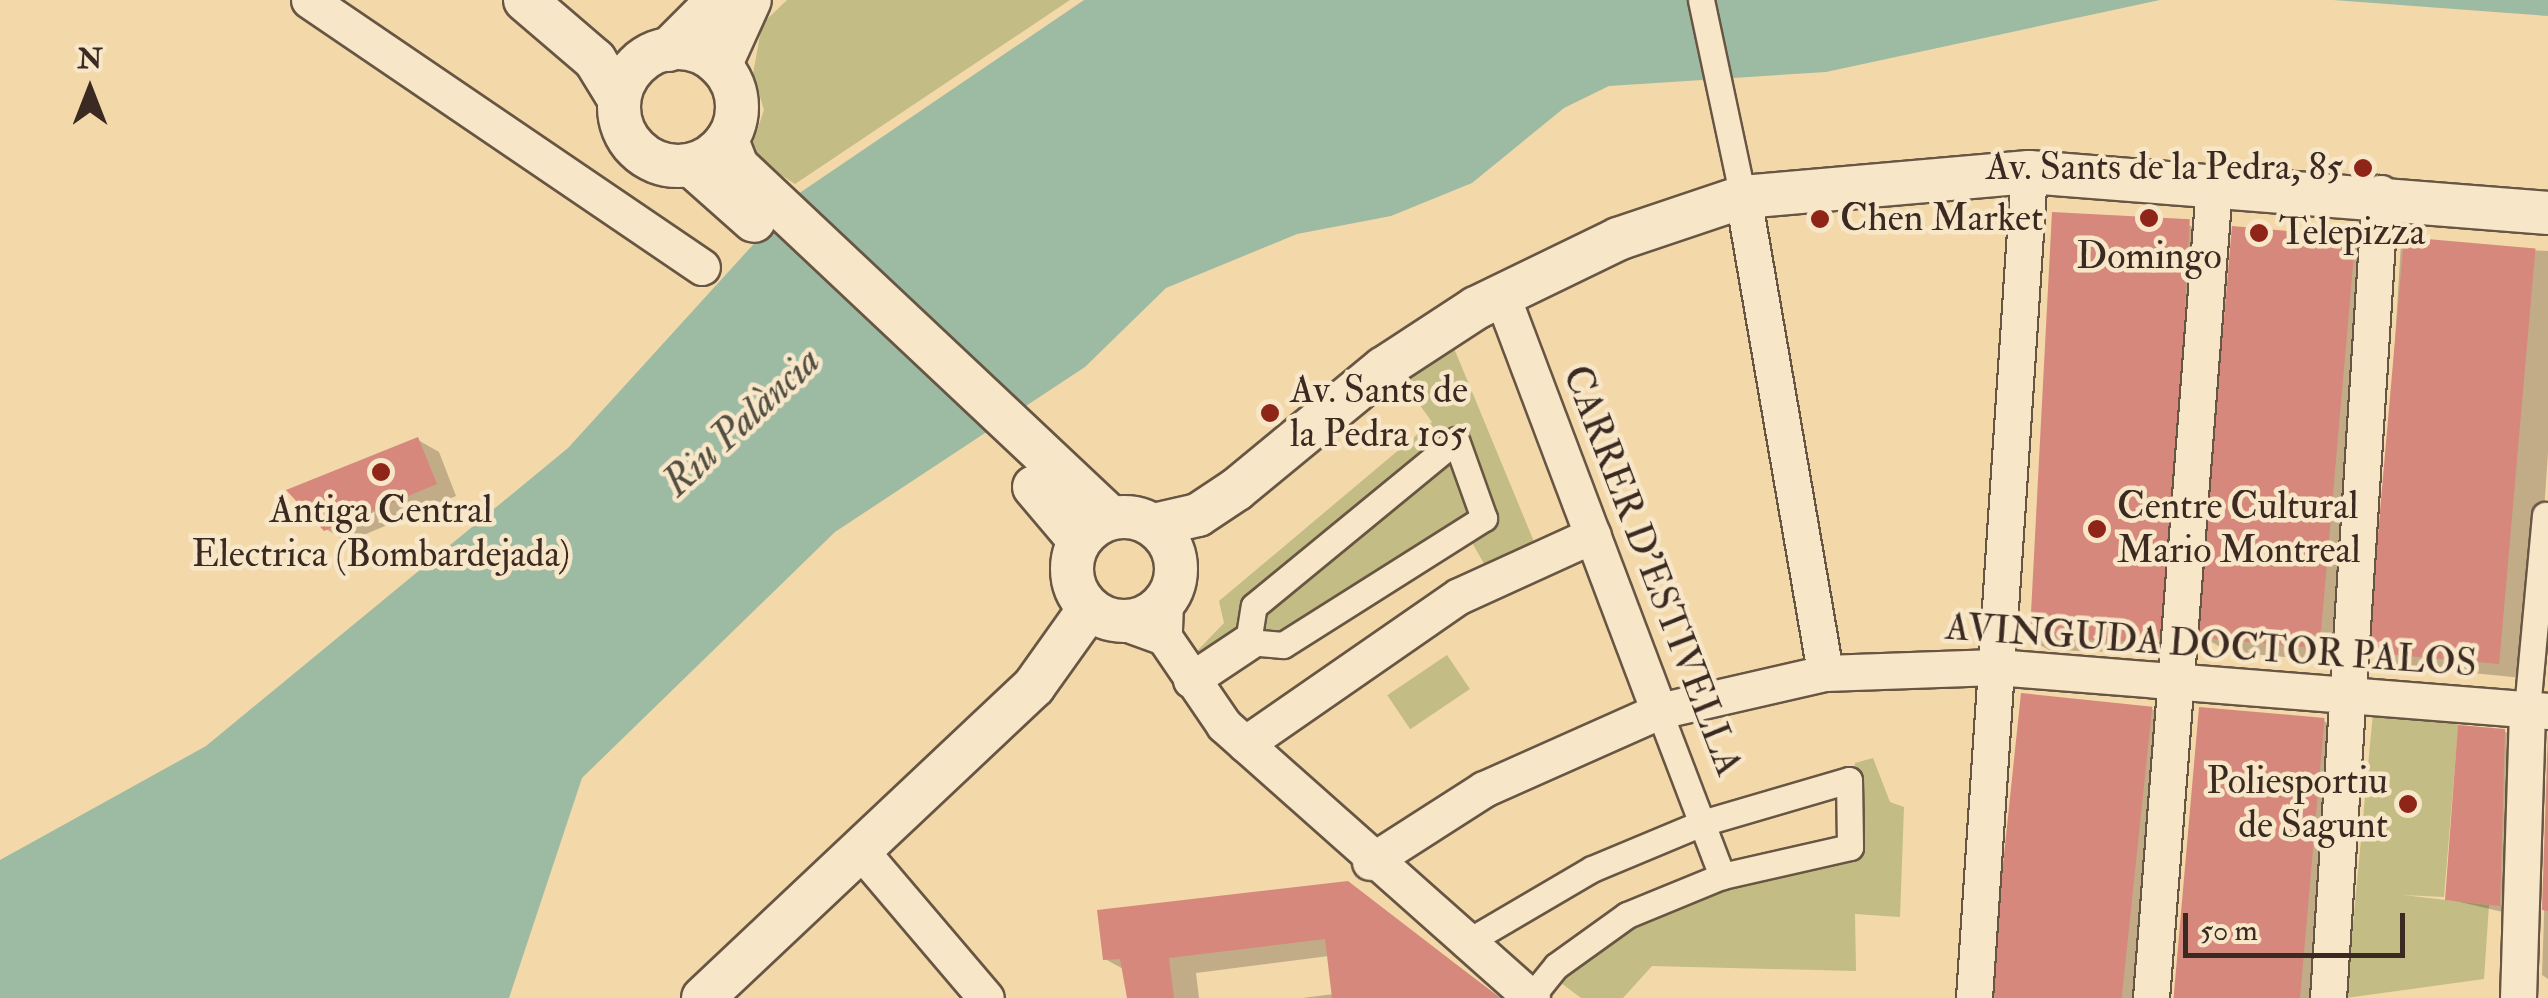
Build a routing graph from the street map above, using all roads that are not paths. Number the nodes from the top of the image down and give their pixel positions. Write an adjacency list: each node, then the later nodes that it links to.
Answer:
1 (309, 0): 15 (street)
2 (525, 0): 7 (street)
3 (718, 0): 7 (street)
4 (750, 0): 6 (street)
5 (1702, 0): 13 (street)
6 (720, 66): 7 (street); 8 (street)
7 (642, 71): 9 (street)
8 (727, 140): 9 (street); 20 (street)
9 (690, 166): 20 (street)
10 (2028, 172): 11 (street); 13 (street); 25 (street)
11 (2214, 186): 12 (street); 28 (street)
12 (2380, 194): 14 (street); 29 (street)
13 (1743, 197): 16 (street); 26 (street)
14 (2548, 214)
15 (702, 267)
16 (1502, 296): 17 (street); 21 (street, CARRER D'ESTIVELLA)
17 (1198, 515): 19 (street); 22 (street)
18 (2545, 515): 30 (street)
19 (1154, 525): 20 (street); 22 (street)
20 (1095, 529): 23 (street)
21 (1593, 536): 31 (street, CARRER D'ESTIVELLA); 32 (street)
22 (1169, 602): 23 (street); 27 (street)
23 (1104, 615): 34 (street)
24 (1248, 642): 24 (street); 27 (street)
25 (1996, 667): 26 (street, AVINGUDA DOCTOR PALOS); 28 (street, AVINGUDA DOCTOR PALOS); 41 (street)
26 (1824, 674): 31 (street, AVINGUDA DOCTOR PALOS)
27 (1190, 680): 32 (street)
28 (2178, 683): 29 (street, AVINGUDA DOCTOR PALOS); 42 (street)
29 (2351, 695): 30 (street, AVINGUDA DOCTOR PALOS); 43 (street)
30 (2538, 710): 44 (street)
31 (1659, 711): 33 (street, CARRER D'ESTIVELLA); 35 (street, AVINGUDA DOCTOR PALOS)
32 (1244, 744): 35 (street)
33 (1702, 823): 36 (street, CARRER D'ESTIVELLA); 36 (street); 37 (street)
34 (860, 850): 38 (street); 39 (street)
35 (1370, 862): 37 (street)
36 (1722, 876): 40 (street)
37 (1464, 944): 40 (street)
38 (719, 993)
39 (986, 998)
40 (1531, 998)
41 (1974, 998)
42 (2151, 998)
43 (2328, 998)
44 (2518, 998)

